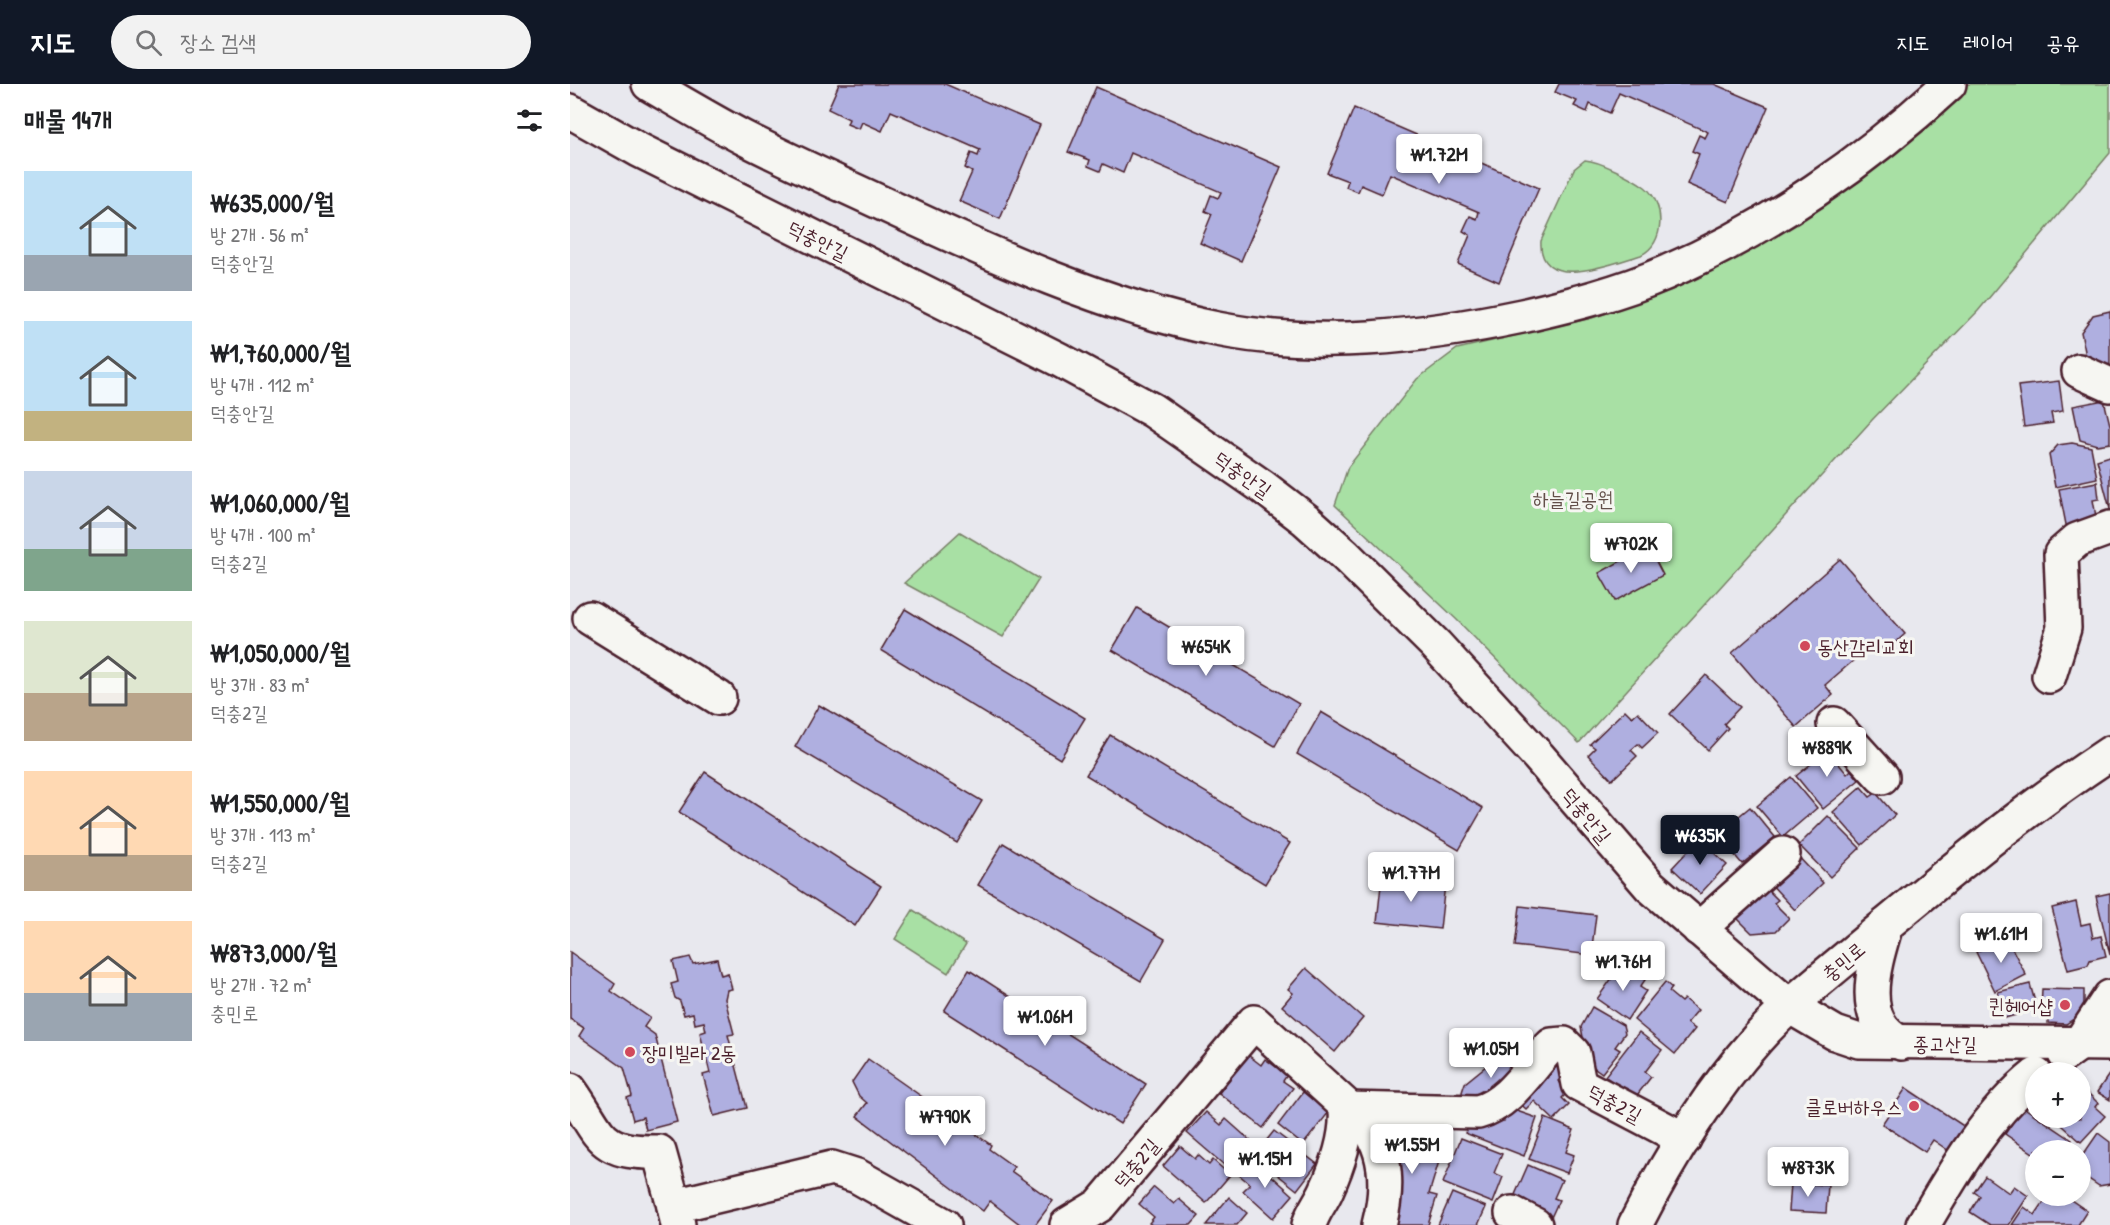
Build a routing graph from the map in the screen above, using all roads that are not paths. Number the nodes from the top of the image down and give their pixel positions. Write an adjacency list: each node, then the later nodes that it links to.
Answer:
1 (649, 84): 2 (street)
2 (1940, 87)
3 (570, 111): 15 (street, 덕충안길)
4 (2079, 371): 5 (street)
5 (2110, 385)
6 (2110, 528): 8 (street)
7 (590, 618): 9 (street)
8 (2049, 676)
9 (719, 698)
10 (1834, 724): 12 (street)
11 (2110, 753): 14 (street, 충민로)
12 (1882, 777)
13 (1783, 854): 15 (street)
14 (1886, 925): 17 (street, 충민로); 18 (street)
15 (1699, 929): 17 (street, 덕충안길)
16 (2110, 998): 19 (street)
17 (1789, 1006): 18 (street, 종고산길); 24 (street, 충민로)
18 (1900, 1043): 19 (street, 종고산길)
19 (2094, 1044): 20 (street)
20 (2060, 1062)
21 (2025, 1086): 31 (street)
22 (570, 1090): 25 (street)
23 (1346, 1109): 24 (street, 덕충2길); 27 (street, 덕충2길); 28 (street); 29 (street, 덕충2길)
24 (1684, 1139): 30 (street, 충민로)
25 (676, 1216): 26 (street)
26 (944, 1225)
27 (1067, 1225)
28 (1309, 1225)
29 (1379, 1225)
30 (1635, 1225)
31 (1923, 1225)

